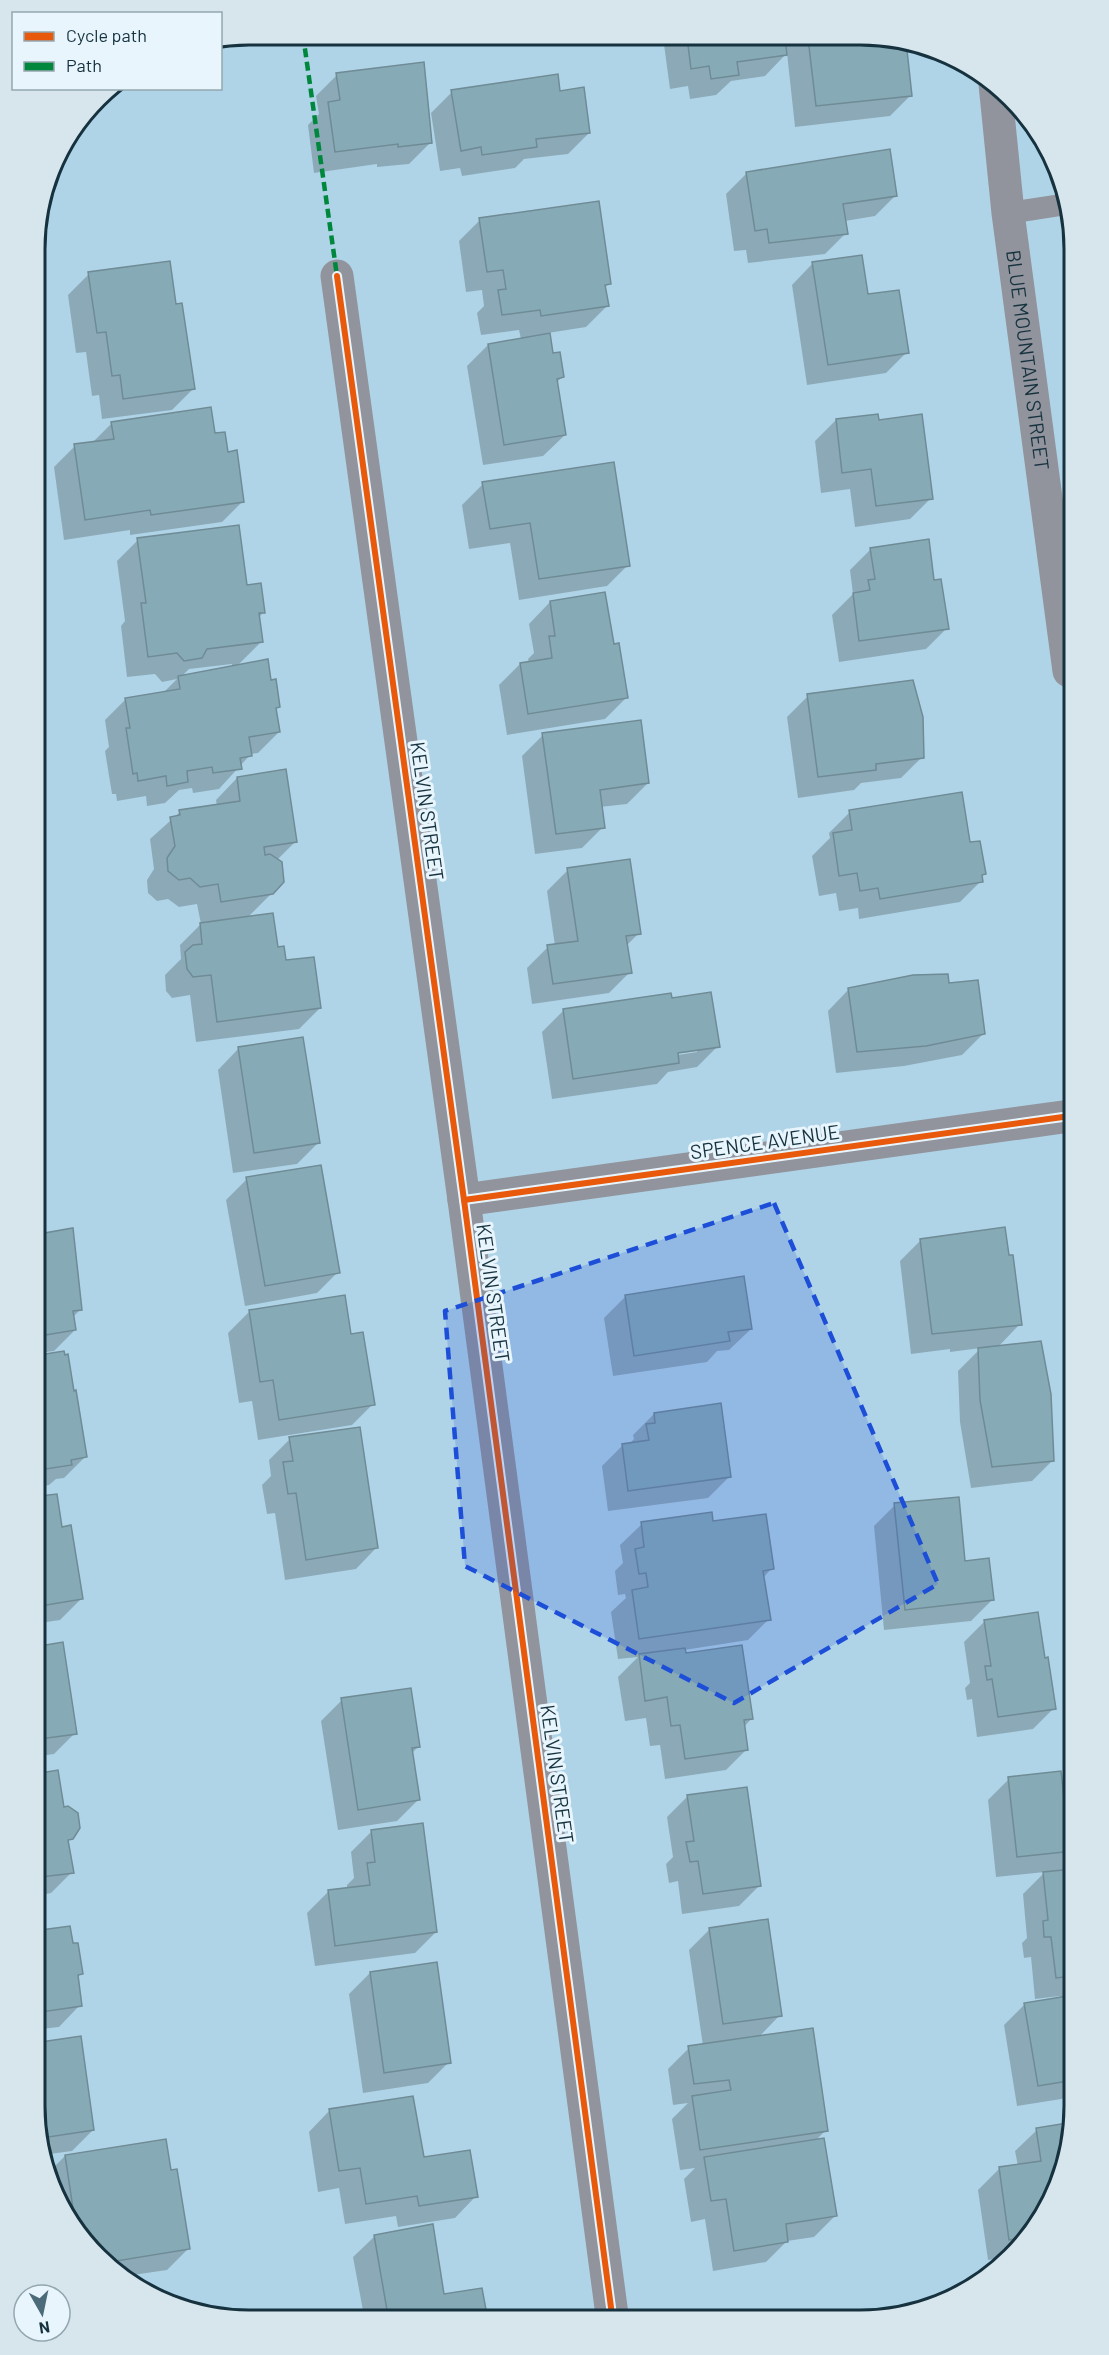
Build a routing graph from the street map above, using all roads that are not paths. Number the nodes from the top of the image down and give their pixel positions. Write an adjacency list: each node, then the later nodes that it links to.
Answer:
1 (996, 97): 3 (street, BLUE MOUNTAIN STREET)
2 (1059, 205): 3 (lane)
3 (1008, 213): 5 (street, BLUE MOUNTAIN STREET)
4 (337, 276): 8 (street, KELVIN STREET)
5 (1062, 560): 6 (street, BLUE MOUNTAIN STREET)
6 (1064, 592)
7 (1064, 1117): 8 (street, SPENCE AVENUE)
8 (464, 1200): 9 (street, KELVIN STREET)
9 (611, 2310)

